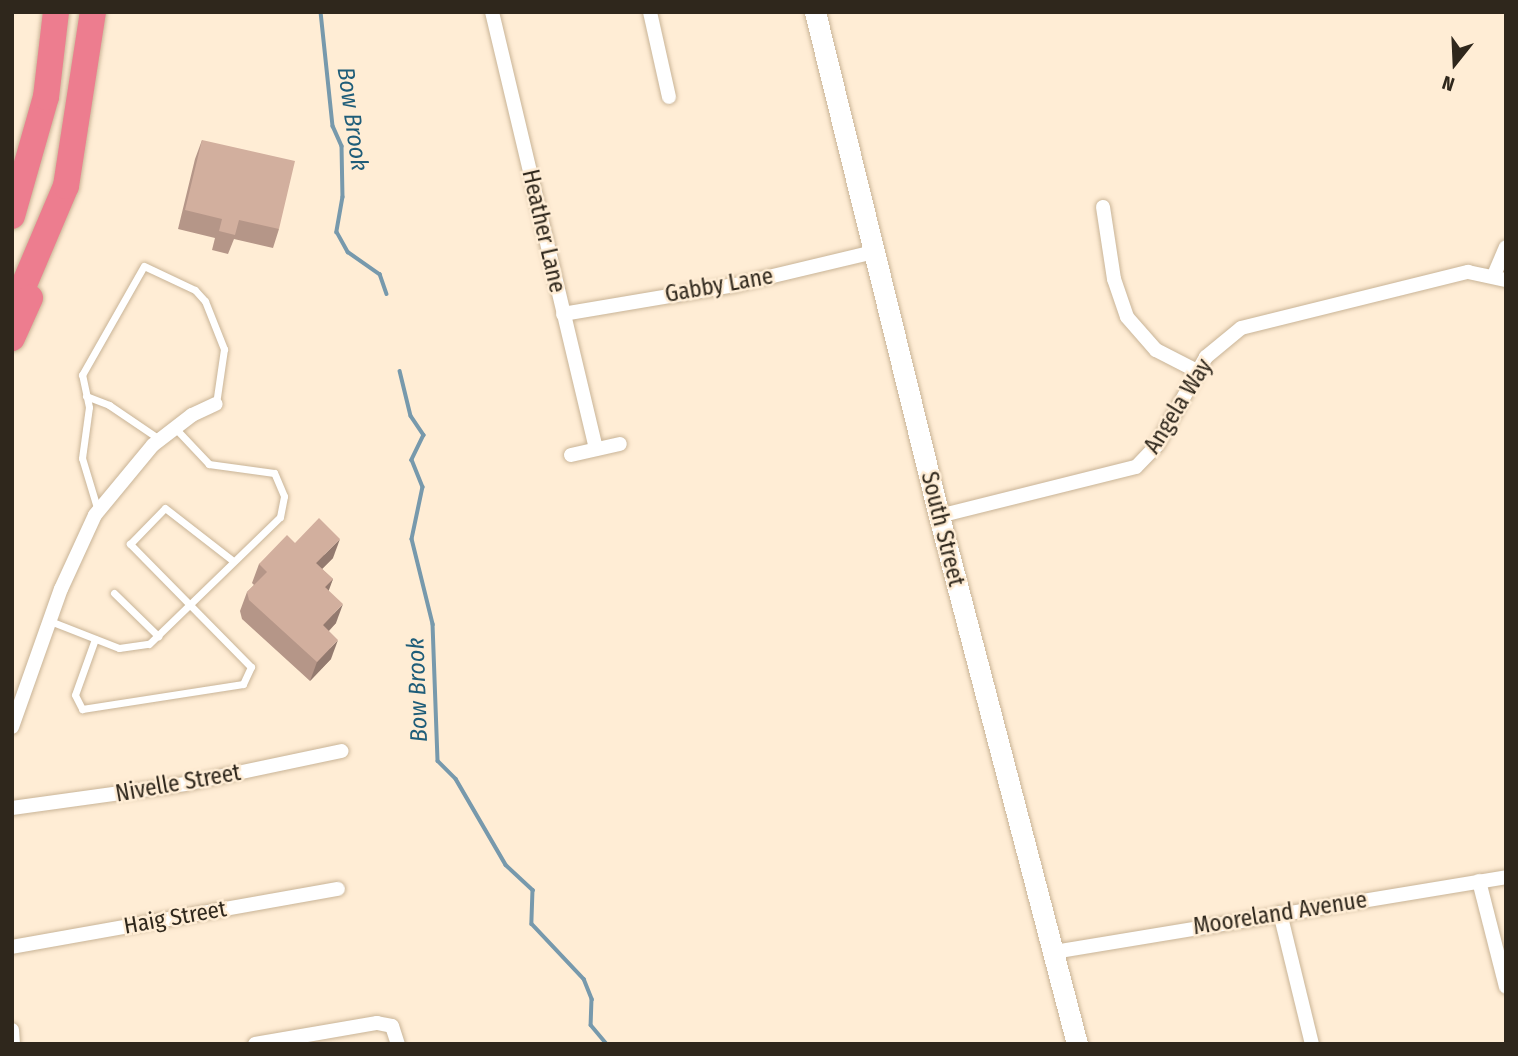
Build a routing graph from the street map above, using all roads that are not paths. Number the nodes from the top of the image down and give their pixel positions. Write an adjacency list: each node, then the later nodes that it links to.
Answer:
1 (56, 12): 9 (highway)
2 (93, 12): 7 (highway)
3 (650, 12): 6 (street)
4 (815, 12): 11 (main road, South Street)
5 (497, 13): 14 (street, Heather Lane)
6 (669, 97)
7 (66, 186): 13 (highway); 15 (highway)
8 (1103, 207): 16 (street)
9 (12, 216)
10 (1506, 247): 12 (street, Angela Way)
11 (873, 252): 14 (street, Gabby Lane); 25 (main road, South Street)
12 (1500, 277): 16 (street, Angela Way)
13 (12, 313)
14 (563, 314): 22 (street, Heather Lane)
15 (12, 338)
16 (1197, 370): 25 (street, Angela Way)
17 (86, 396): 18 (lane); 20 (lane); 24 (lane)
18 (216, 404): 19 (street)
19 (175, 428): 20 (street); 26 (lane)
20 (160, 440): 24 (street)
21 (620, 444): 22 (street)
22 (596, 449): 23 (street)
23 (570, 455)
24 (98, 511): 29 (street)
25 (939, 516): 40 (main road, South Street)
26 (233, 561): 28 (lane); 28 (lane)
27 (114, 593): 30 (lane)
28 (191, 604): 30 (lane); 31 (lane)
29 (49, 621): 31 (lane); 32 (street)
30 (158, 636): 31 (lane)
31 (95, 639)
32 (12, 727)
33 (342, 751): 34 (street, Nivelle Street)
34 (12, 808)
35 (1506, 877): 36 (street, Mooreland Avenue)
36 (1479, 881): 38 (street, Mooreland Avenue); 41 (street)
37 (338, 889): 39 (street, Haig Street)
38 (1280, 913): 40 (street, Mooreland Avenue); 47 (street)
39 (12, 947)
40 (1054, 952): 46 (main road, South Street)
41 (1506, 986)
42 (12, 1030): 43 (street)
43 (13, 1044)
44 (255, 1044): 45 (street)
45 (398, 1044)
46 (1077, 1044)
47 (1312, 1044)

